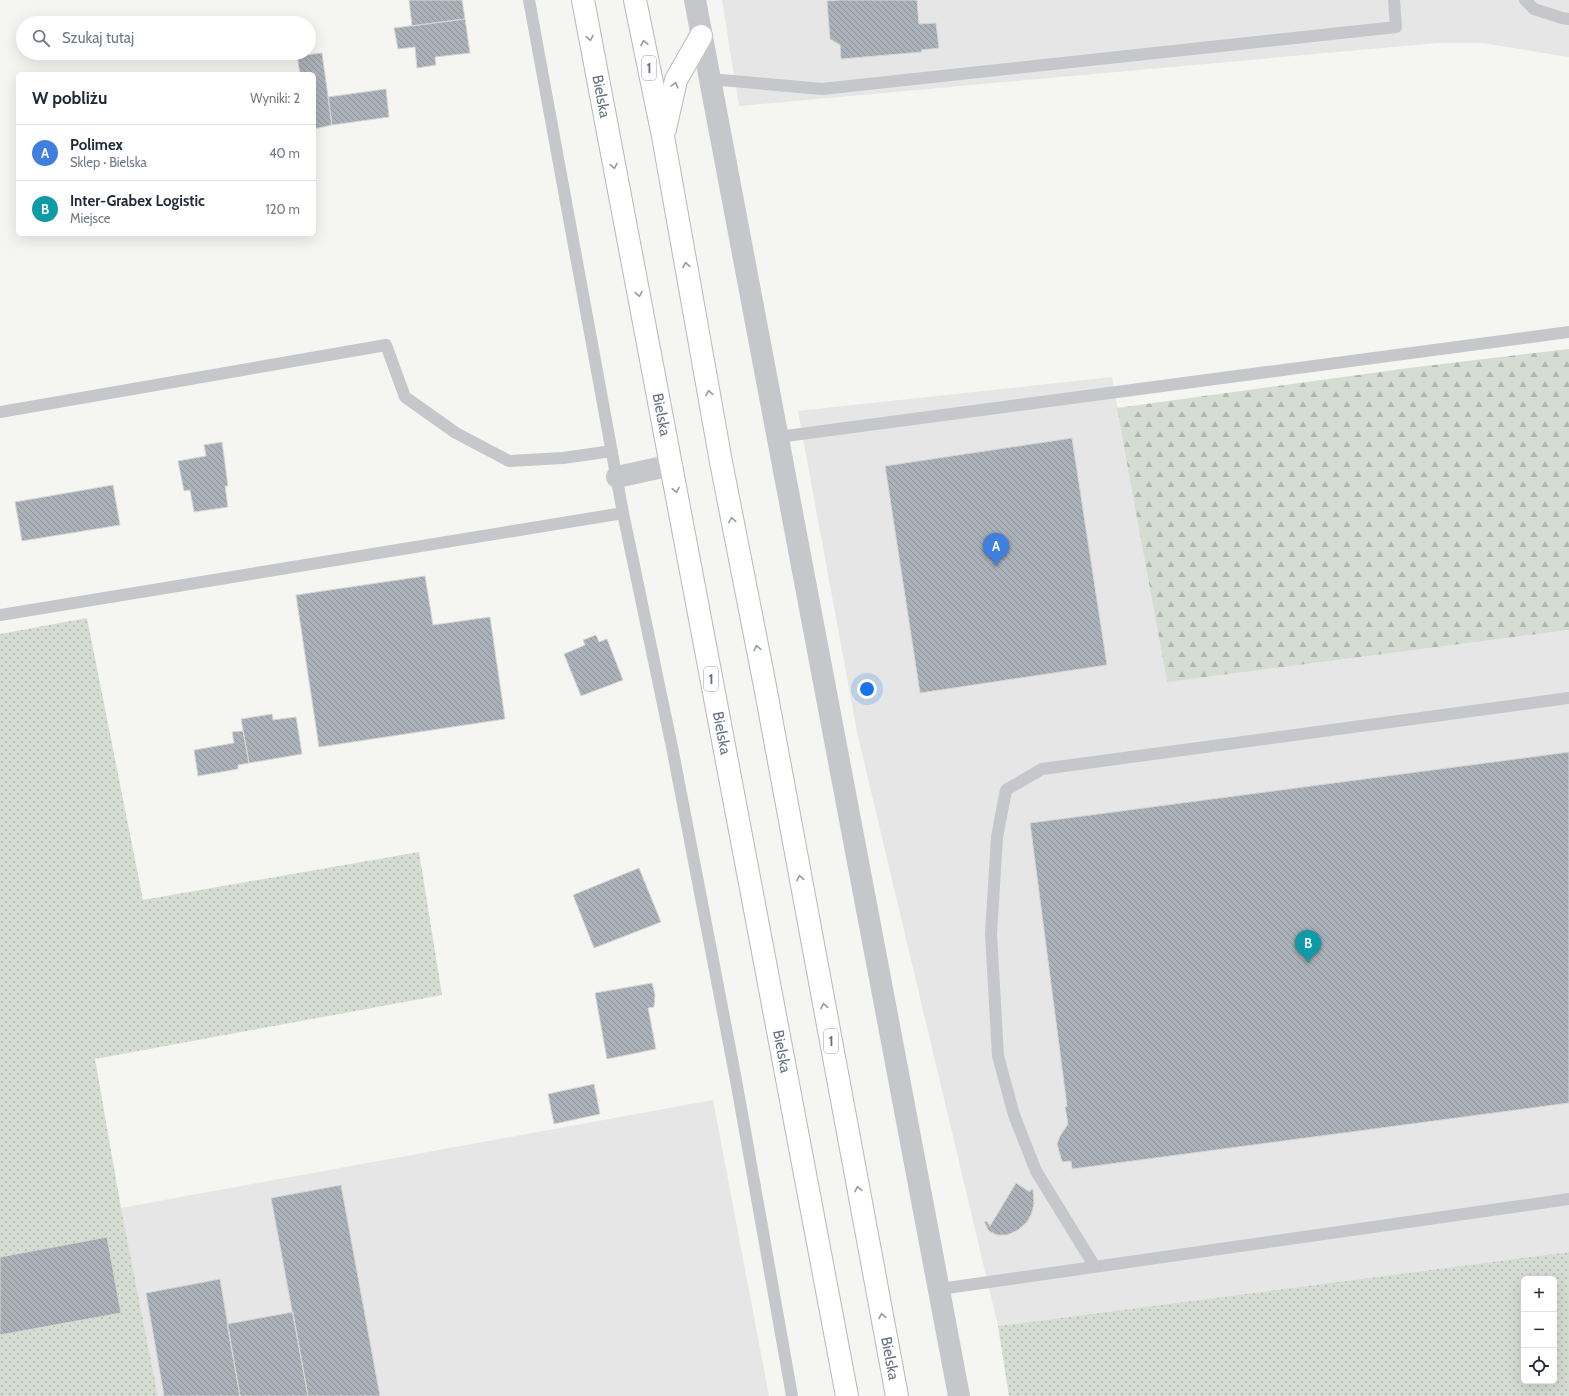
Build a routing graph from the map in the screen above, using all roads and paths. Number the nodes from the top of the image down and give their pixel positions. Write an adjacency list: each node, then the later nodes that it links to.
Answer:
1 (529, 0): 14 (lane)
2 (583, 0): 15 (main road, Bielska / 1, one-way to 15)
3 (634, 0): 10 (main road, Bielska / 1, one-way to 3)
4 (694, 0): 8 (street)
5 (1394, 0): 9 (lane)
6 (1525, 0): 7 (lane)
7 (1569, 19)
8 (701, 36): 9 (street); 10 (main road, one-way to 8)
9 (710, 78): 13 (street)
10 (663, 136): 25 (main road, Bielska / 1, one-way to 10)
11 (1569, 332): 13 (lane)
12 (0, 412): 14 (lane)
13 (778, 437): 22 (street)
14 (612, 451): 16 (lane)
15 (672, 465): 16 (street); 24 (main road, Bielska / 1, one-way to 24)
16 (616, 477): 17 (lane)
17 (623, 513): 18 (lane); 23 (lane)
18 (0, 615)
19 (1569, 698): 21 (lane)
20 (1569, 1199): 21 (lane)
21 (1095, 1267): 22 (lane)
22 (940, 1289): 26 (street)
23 (792, 1396)
24 (847, 1396)
25 (898, 1396)
26 (959, 1396)

